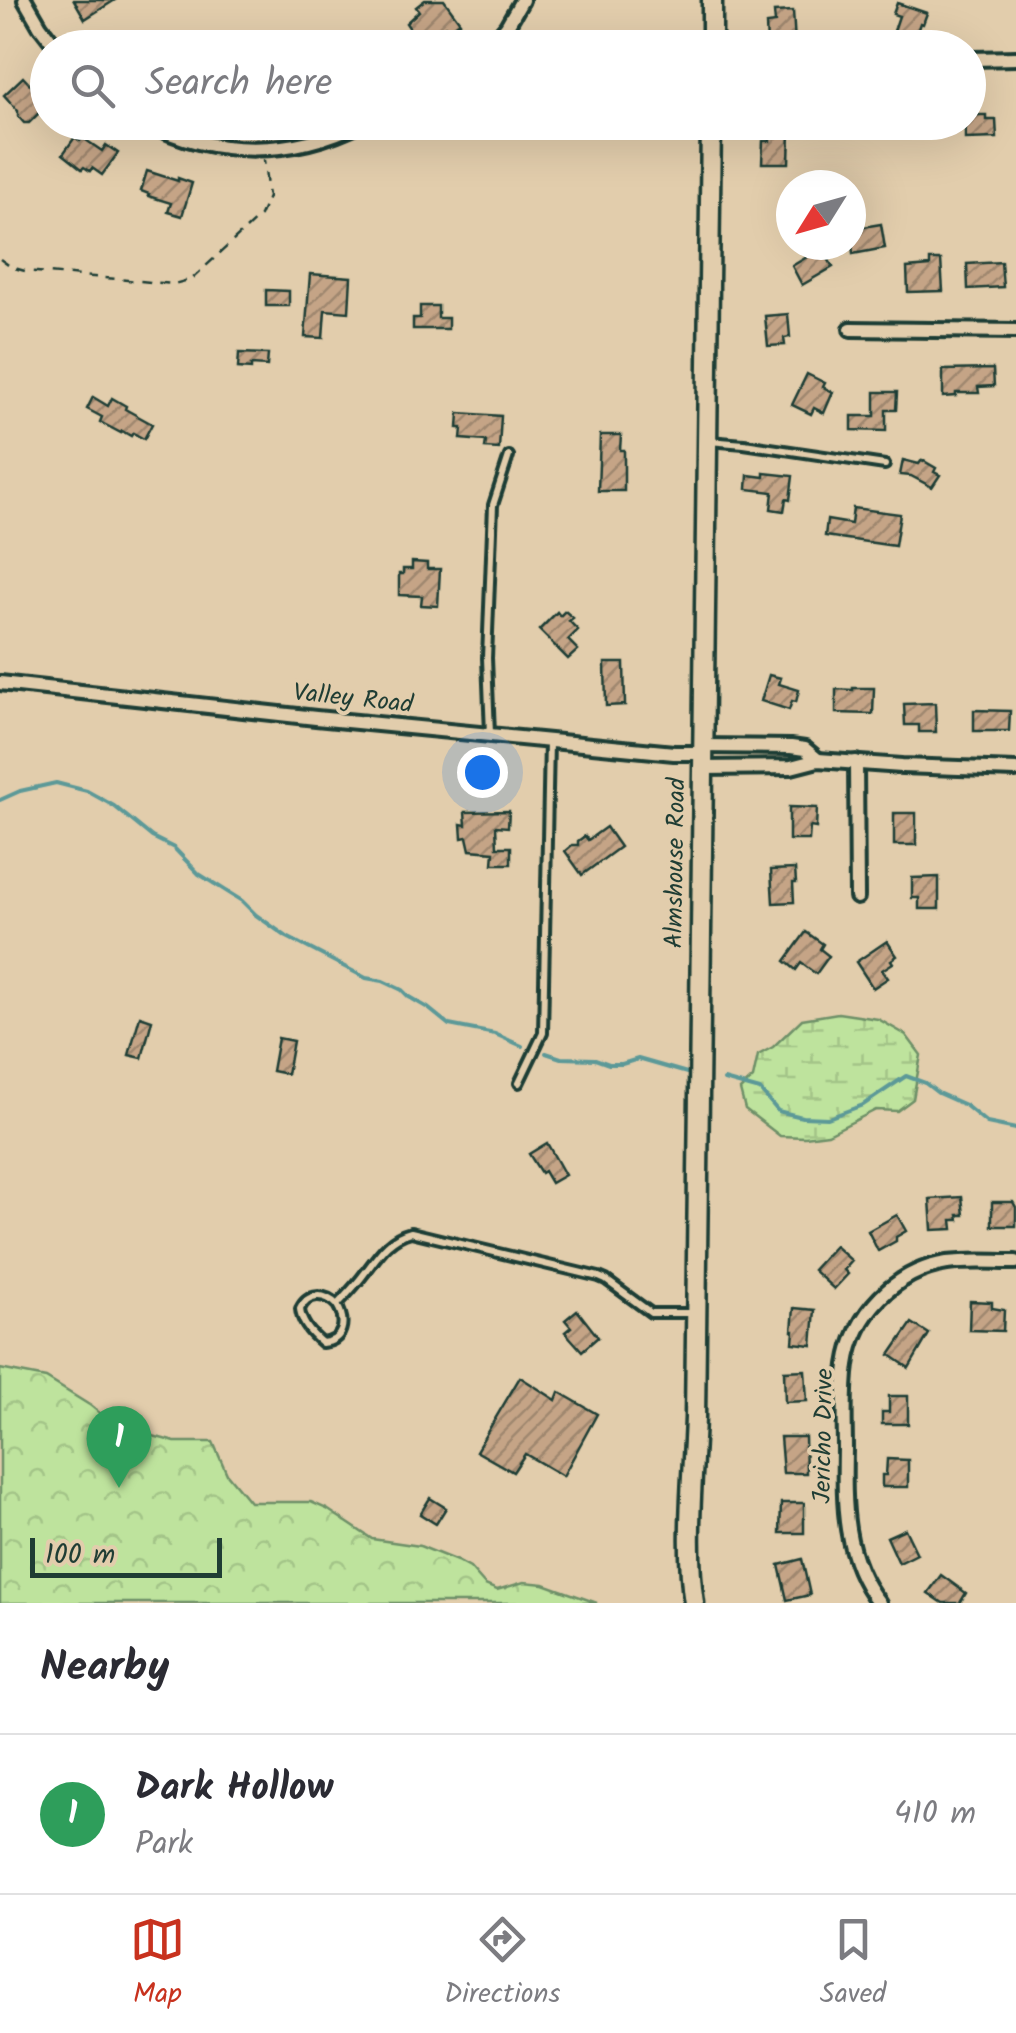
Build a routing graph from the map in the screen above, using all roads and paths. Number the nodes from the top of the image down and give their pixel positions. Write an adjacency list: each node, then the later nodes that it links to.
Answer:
1 (25, 0): 4 (street)
2 (522, 0): 5 (street)
3 (712, 0): 6 (main road)
4 (43, 30)
5 (504, 30)
6 (712, 30)
7 (1016, 58): 8 (street)
8 (986, 59)
9 (191, 140): 12 (street)
10 (320, 140): 12 (street)
11 (711, 140): 16 (main road, Almshouse Road)
12 (263, 149): 13 (path)
13 (0, 259)
14 (851, 329): 15 (street)
15 (1016, 331)
16 (708, 441): 18 (lane); 22 (main road, Almshouse Road)
17 (509, 456): 20 (lane)
18 (885, 466)
19 (0, 683): 20 (street, Valley Road)
20 (490, 735): 21 (street, Valley Road)
21 (550, 740): 22 (street, Valley Road); 27 (lane)
22 (702, 756): 23 (street); 23 (street); 30 (main road, Almshouse Road)
23 (818, 760): 24 (street)
24 (856, 762): 25 (street); 26 (street)
25 (1016, 770)
26 (856, 897)
27 (520, 1083)
28 (1016, 1262): 32 (street, Jericho Drive)
29 (337, 1305): 29 (lane); 30 (lane)
30 (697, 1313): 31 (main road, Almshouse Road)
31 (694, 1603)
32 (879, 1603)

